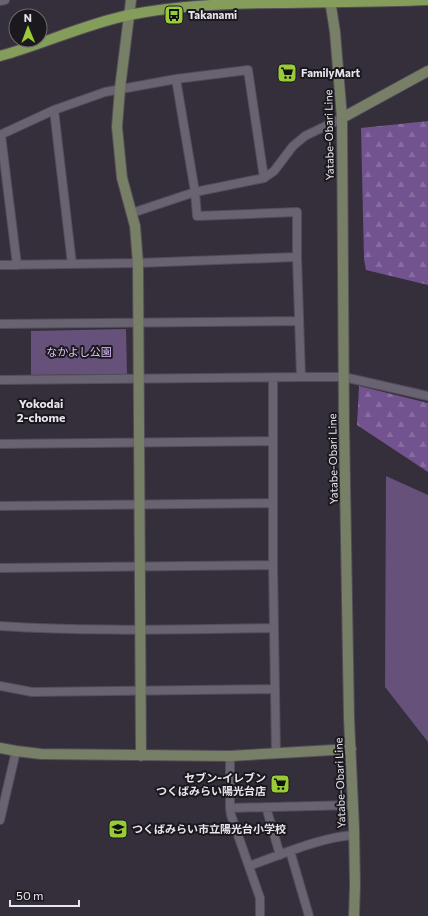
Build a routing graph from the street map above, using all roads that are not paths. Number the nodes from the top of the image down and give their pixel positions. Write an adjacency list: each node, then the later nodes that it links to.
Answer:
1 (5, 0): 4 (street)
2 (131, 0): 6 (street)
3 (428, 0): 5 (main road)
4 (0, 1)
5 (330, 1): 6 (main road); 14 (street, Yatabe-Obari Line)
6 (129, 15): 7 (main road); 12 (street)
7 (26, 49): 8 (main road); 9 (main road)
8 (0, 56)
9 (0, 64)
10 (428, 71): 14 (street)
11 (176, 79): 12 (street); 16 (street); 17 (street)
12 (120, 88): 13 (street); 18 (street)
13 (54, 110): 15 (street); 22 (street)
14 (342, 118): 16 (street); 28 (street, Yatabe-Obari Line)
15 (0, 135): 21 (street)
16 (264, 178): 17 (street)
17 (195, 192): 18 (street); 19 (street)
18 (132, 212): 20 (street)
19 (297, 257): 20 (street); 24 (street)
20 (138, 263): 22 (street); 25 (street)
21 (17, 264): 22 (street); 23 (street)
22 (72, 264)
23 (0, 265)
24 (299, 321): 25 (street); 27 (street)
25 (139, 322): 26 (street); 30 (street)
26 (0, 324)
27 (301, 377): 28 (street); 29 (street)
28 (344, 377): 32 (street); 49 (street, Yatabe-Obari Line)
29 (273, 378): 30 (street); 33 (street)
30 (139, 379): 31 (street); 34 (street)
31 (0, 380)
32 (428, 396)
33 (273, 441): 34 (street); 36 (street)
34 (140, 442): 35 (street); 37 (street)
35 (0, 444)
36 (273, 503): 37 (street); 39 (street)
37 (140, 505): 38 (street); 40 (street)
38 (0, 506)
39 (273, 565): 40 (street); 43 (street)
40 (140, 567): 41 (street); 44 (street)
41 (0, 568)
42 (0, 626): 44 (street)
43 (274, 628): 44 (street); 46 (street)
44 (140, 630): 47 (street)
45 (0, 686): 47 (street)
46 (274, 689): 47 (street); 51 (street)
47 (141, 691): 52 (street)
48 (0, 748): 50 (street)
49 (351, 749): 51 (street); 54 (street, Yatabe-Obari Line)
50 (16, 752): 52 (street); 57 (street)
51 (276, 754): 53 (street)
52 (141, 756): 53 (street)
53 (230, 756): 56 (street)
54 (353, 805): 55 (street); 58 (street, Yatabe-Obari Line)
55 (266, 807): 56 (street); 60 (street)
56 (230, 808): 61 (street)
57 (0, 820)
58 (354, 835): 59 (street); 64 (street, Yatabe-Obari Line)
59 (290, 851): 60 (street); 63 (street)
60 (280, 855): 61 (street)
61 (249, 866): 62 (street)
62 (260, 916)
63 (308, 916)
64 (354, 916)

